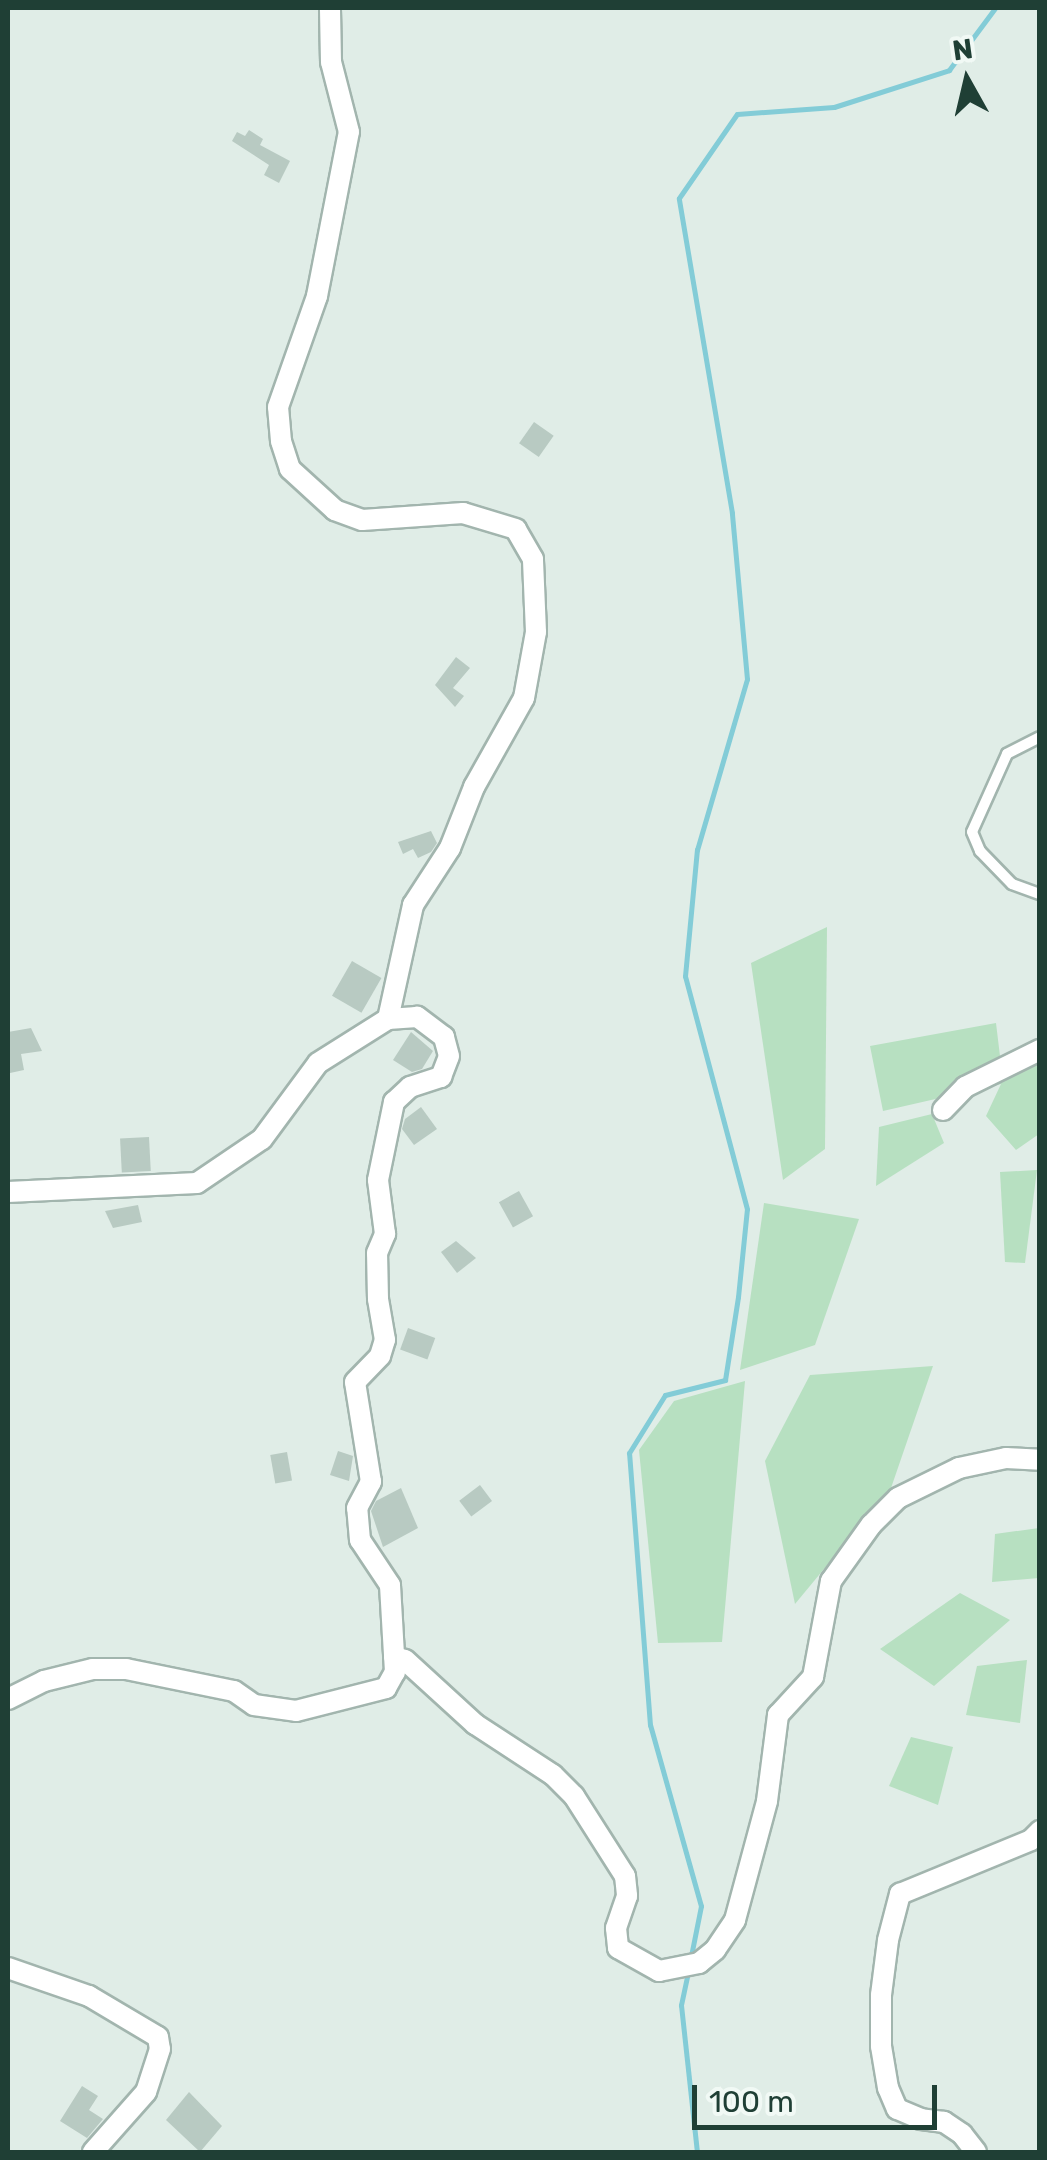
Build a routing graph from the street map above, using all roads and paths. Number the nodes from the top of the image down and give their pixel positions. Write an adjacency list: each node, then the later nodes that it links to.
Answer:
1 (330, 8): 4 (street)
2 (1040, 736): 3 (lane)
3 (1040, 894)
4 (388, 1019): 7 (street); 9 (street)
5 (1040, 1050): 6 (street)
6 (942, 1110)
7 (8, 1192)
8 (1040, 1460): 9 (street)
9 (394, 1657): 10 (street)
10 (8, 1699)
11 (1040, 1831): 14 (street)
12 (8, 1968): 13 (street)
13 (93, 2152)
14 (976, 2152)

